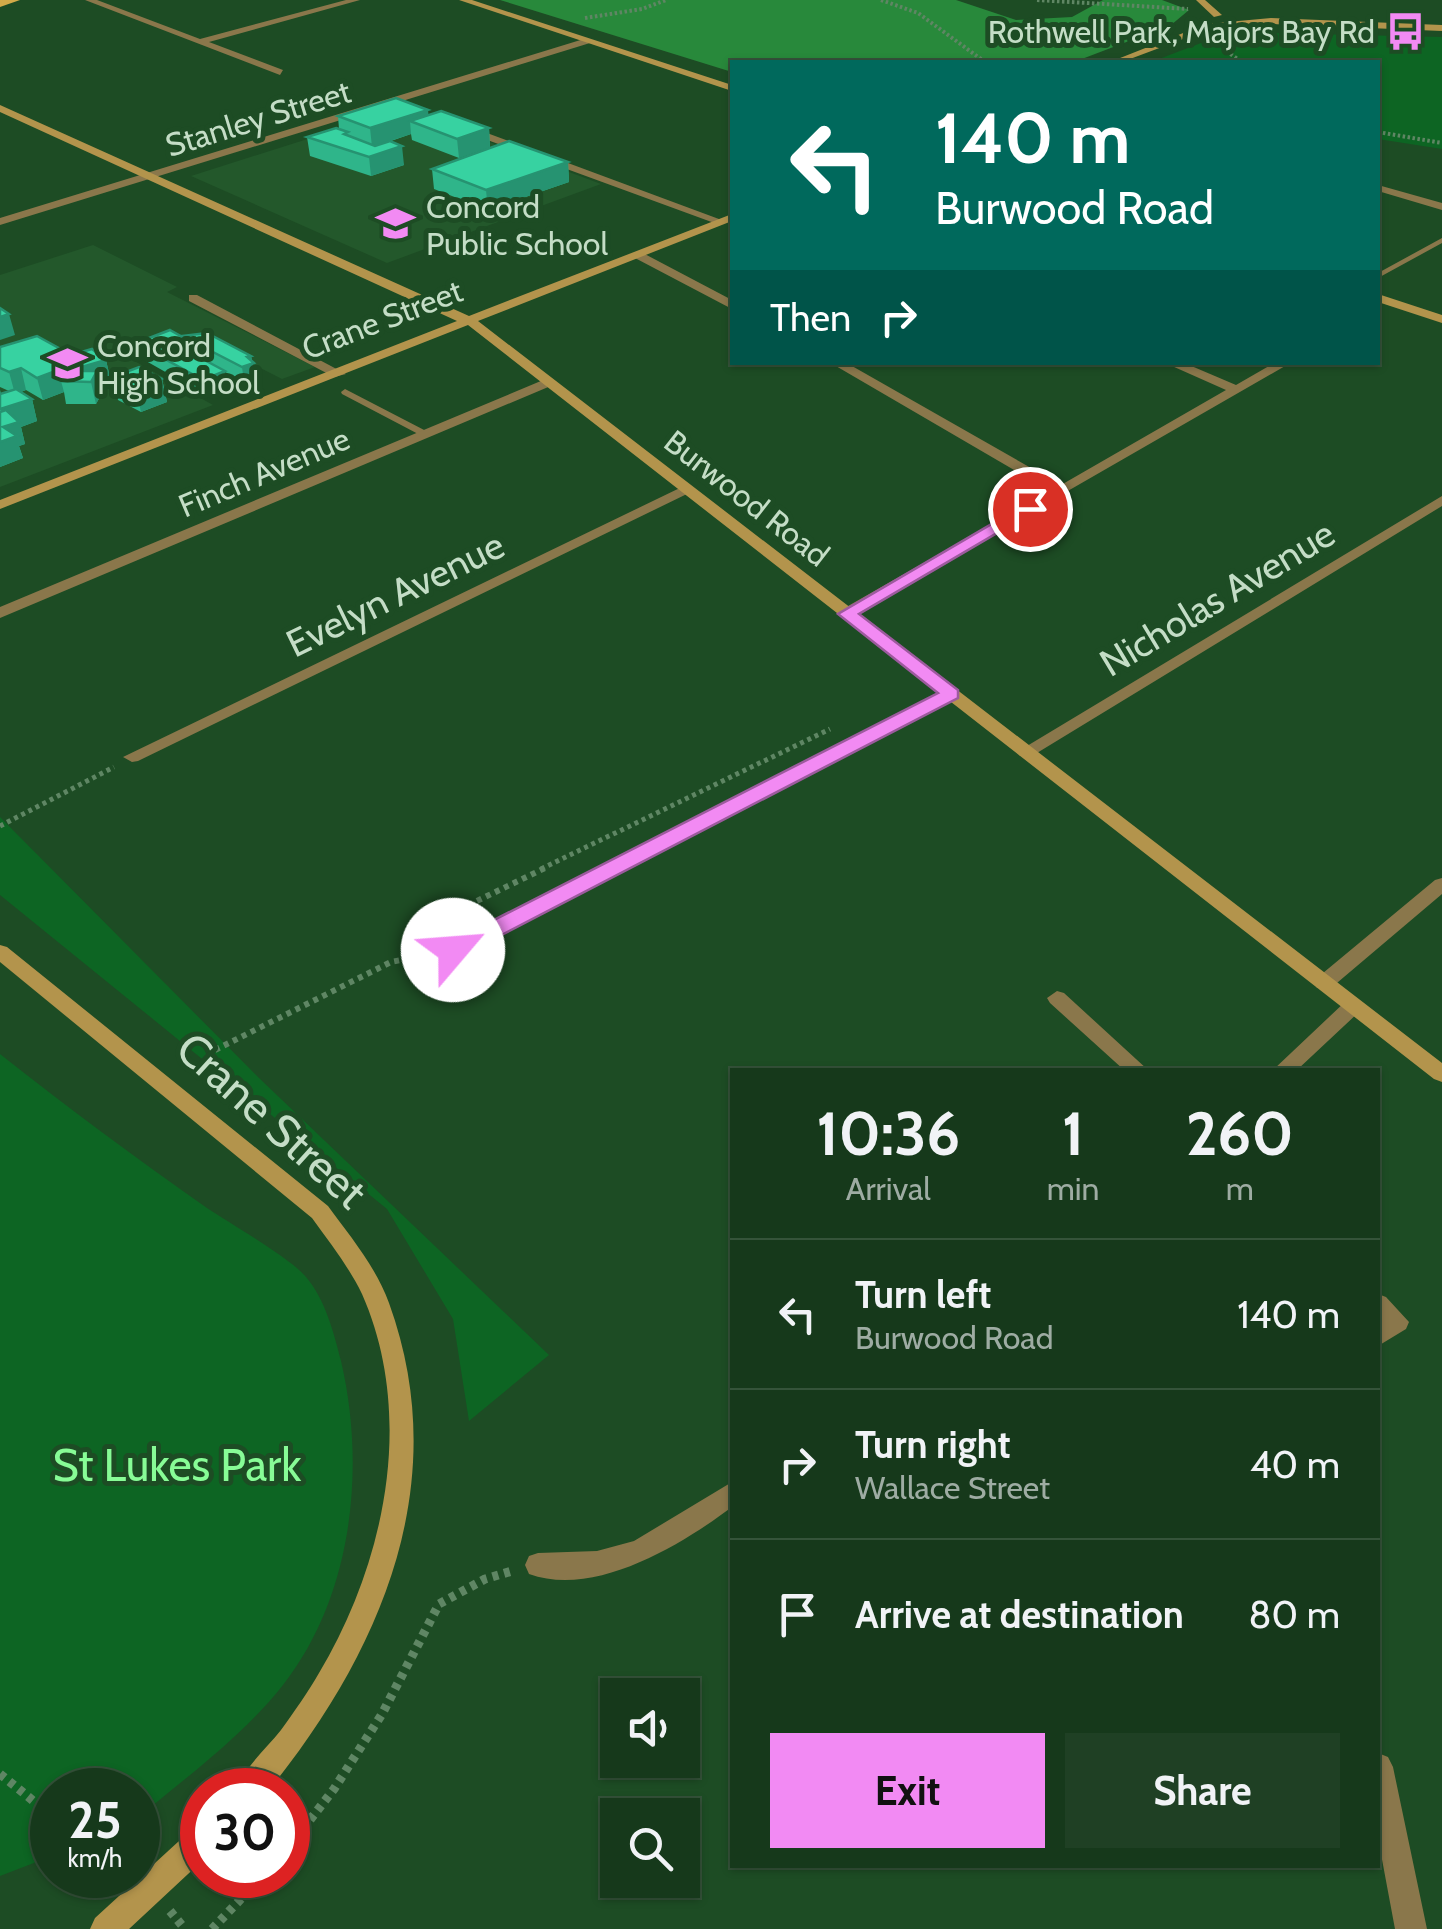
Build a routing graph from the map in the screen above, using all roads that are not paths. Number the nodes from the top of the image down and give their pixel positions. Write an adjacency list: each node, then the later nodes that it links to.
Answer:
1 (14, 0): 6 (main road)
2 (89, 0): 12 (street)
3 (356, 0): 12 (street)
4 (463, 0): 11 (street)
5 (1200, 0): 7 (street)
6 (0, 4)
7 (1213, 12): 8 (street); 9 (street)
8 (1244, 19): 9 (street); 10 (street)
9 (1209, 26): 13 (street)
10 (1442, 26)
11 (587, 41): 15 (street); 16 (street, Stanley Street)
12 (199, 42): 14 (street)
13 (1120, 60)
14 (280, 72)
15 (730, 87)
16 (392, 102): 17 (street); 20 (street, Stanley Street)
17 (405, 107)
18 (0, 108): 20 (street, Burwood Road)
19 (442, 120): 23 (street)
20 (155, 176): 24 (street, Stanley Street); 32 (street, Burwood Road)
21 (1380, 189): 22 (street)
22 (1442, 207)
23 (726, 220): 26 (street, Crane Street)
24 (0, 222)
25 (1442, 240): 27 (lane)
26 (639, 255): 30 (street); 32 (street, Crane Street)
27 (1380, 275)
28 (193, 298): 36 (street)
29 (1380, 299): 31 (street)
30 (730, 304)
31 (1442, 319)
32 (471, 322): 36 (street, Crane Street); 37 (street, Burwood Road)
33 (840, 365): 42 (street)
34 (1176, 365): 38 (street)
35 (1281, 365): 38 (street)
36 (339, 374): 44 (street, Crane Street)
37 (548, 382): 40 (street, Finch Avenue); 41 (street, Burwood Road)
38 (1237, 390): 42 (street)
39 (346, 392): 40 (lane)
40 (425, 434): 45 (street, Finch Avenue)
41 (686, 489): 46 (street, Burwood Road); 49 (street, Evelyn Avenue)
42 (1062, 491): 46 (street)
43 (1442, 500): 48 (street, Nicholas Avenue)
44 (0, 505)
45 (0, 613)
46 (847, 614): 47 (street, Burwood Road)
47 (951, 694): 48 (street, Burwood Road); 51 (street)
48 (1026, 752): 53 (street, Burwood Road)
49 (132, 757)
50 (1442, 884): 53 (street)
51 (453, 950)
52 (0, 952): 63 (street, Crane Street)
53 (1324, 982): 55 (street, Burwood Road)
54 (1057, 998): 56 (street)
55 (1354, 1006): 57 (street); 58 (street, Burwood Road)
56 (1136, 1068)
57 (1286, 1068)
58 (1442, 1074)
59 (1380, 1306): 60 (street)
60 (1380, 1335)
61 (730, 1494): 62 (street)
62 (538, 1564)
63 (267, 1768)
64 (1380, 1777): 67 (street)
65 (180, 1861): 66 (street)
66 (106, 1929)
67 (1411, 1929)

